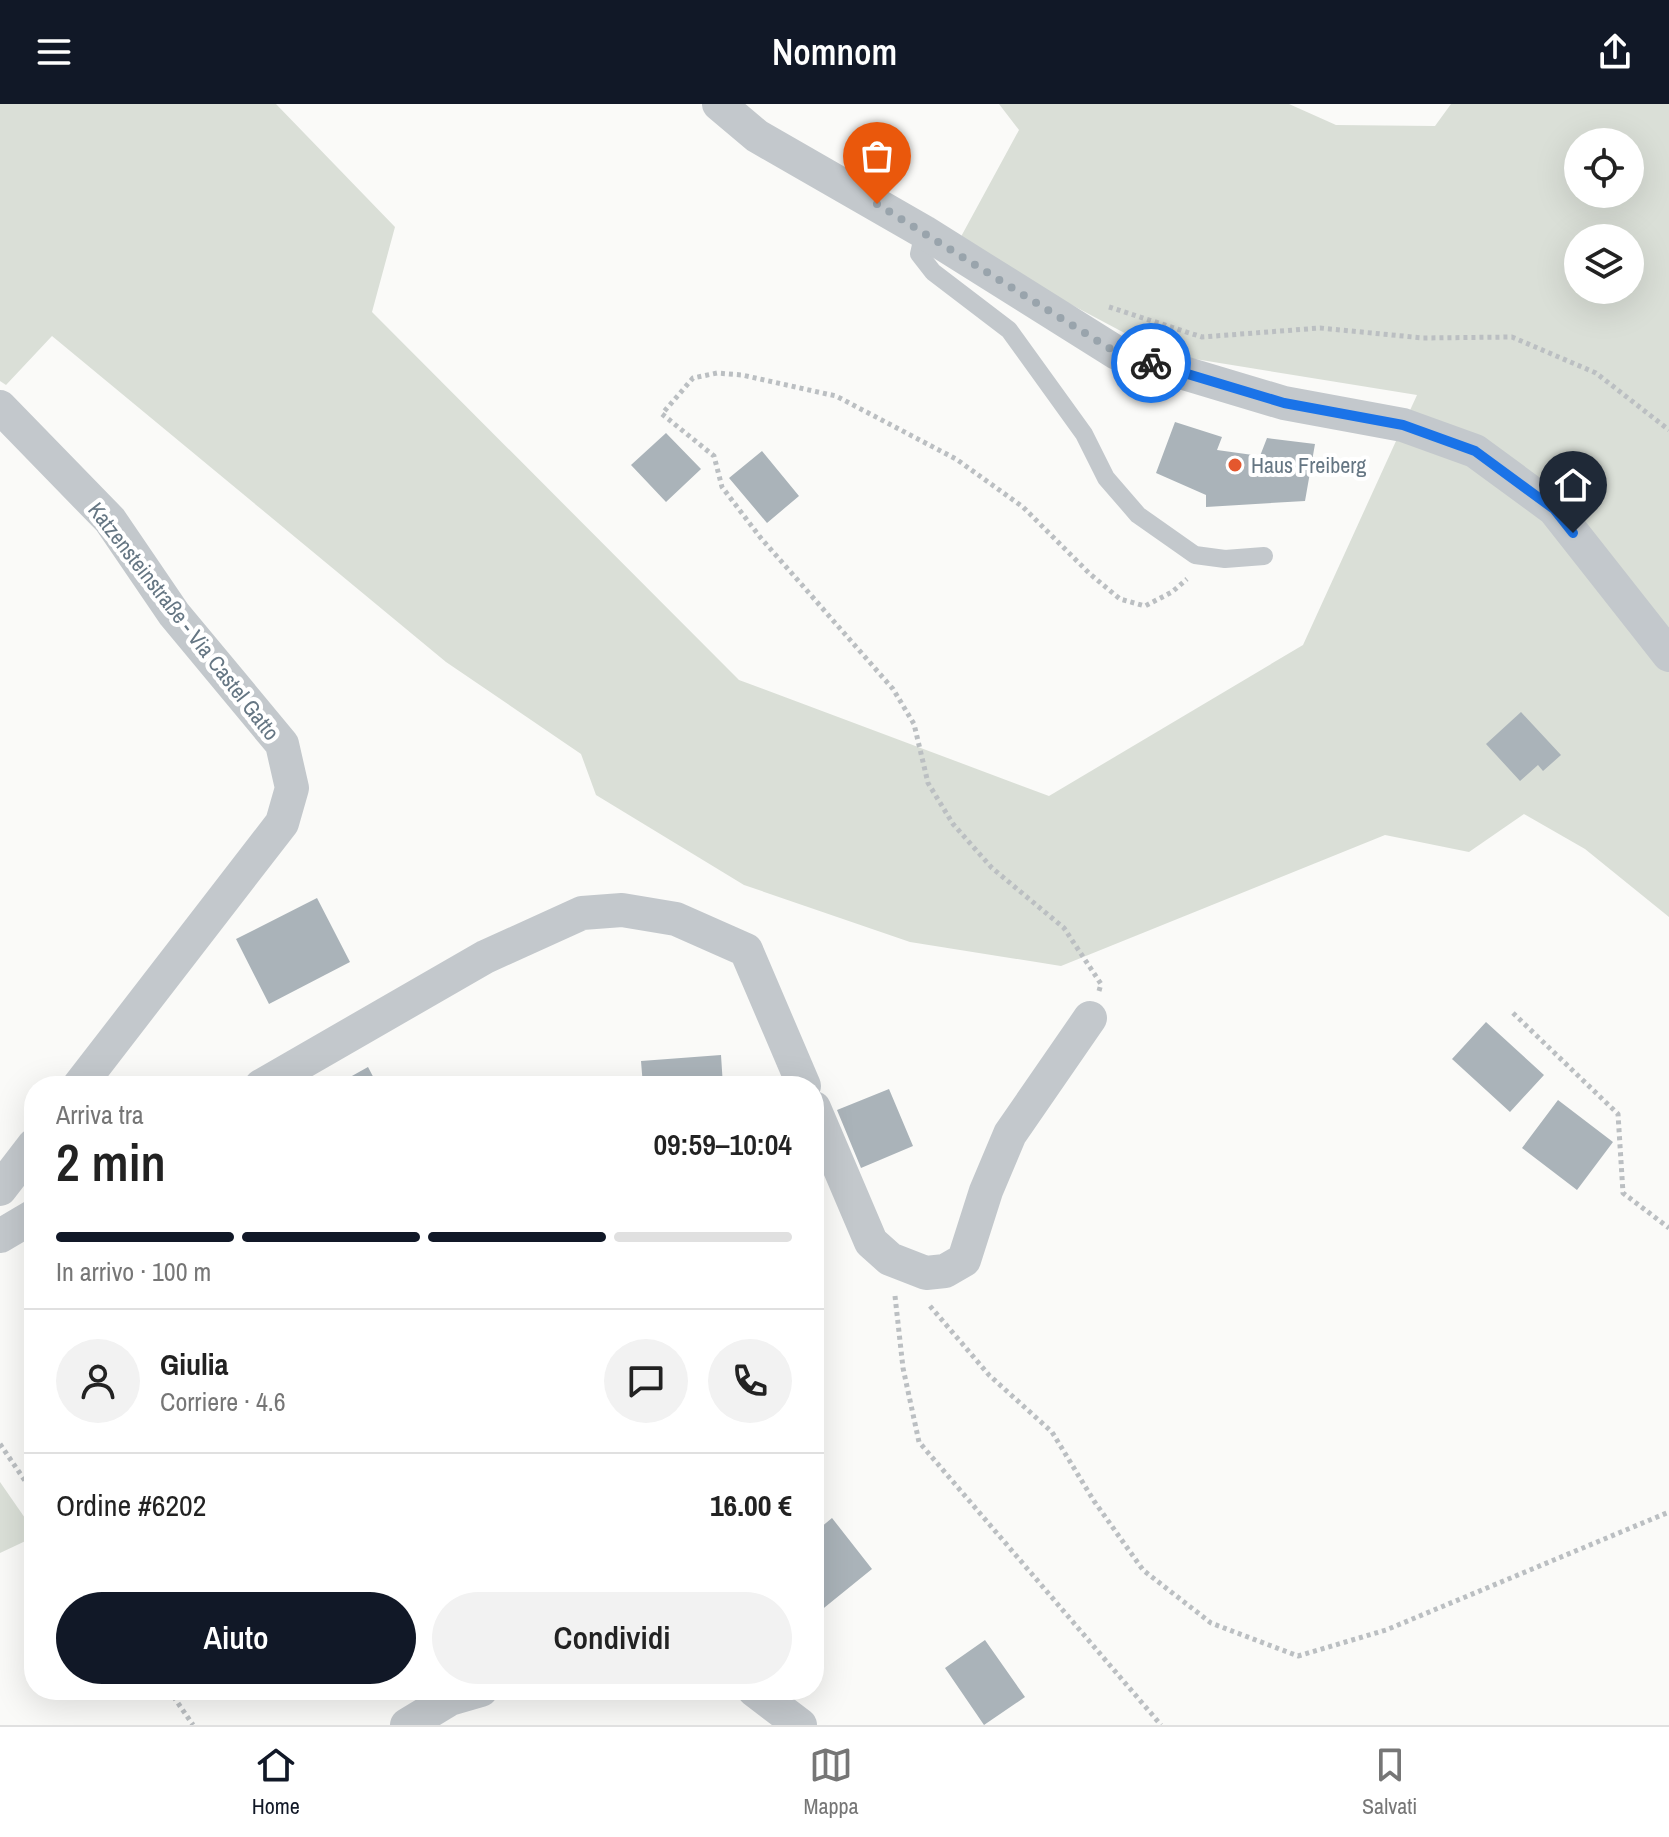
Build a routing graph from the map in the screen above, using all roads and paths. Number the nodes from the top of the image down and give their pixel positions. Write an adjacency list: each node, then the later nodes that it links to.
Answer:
1 (719, 104): 2 (street)
2 (924, 232): 6 (lane); 8 (street)
3 (1106, 306): 5 (path)
4 (0, 407): 11 (street, Katzensteinstraße - Via Castel Gatto)
5 (1669, 430)
6 (1195, 555): 7 (lane); 10 (path)
7 (1264, 556)
8 (1669, 655)
9 (1513, 1013): 18 (path)
10 (1090, 1018): 20 (street)
11 (87, 1076)
12 (278, 1076): 13 (street)
13 (800, 1076)
14 (824, 1132): 20 (street)
15 (24, 1158): 16 (street)
16 (0, 1189)
17 (24, 1222): 19 (street)
18 (1669, 1228)
19 (0, 1236)
20 (890, 1259): 23 (path); 30 (path)
21 (0, 1444): 22 (path)
22 (24, 1479)
23 (1669, 1512)
24 (176, 1700): 27 (path)
25 (448, 1700): 28 (street)
26 (767, 1700): 29 (street)
27 (193, 1725)
28 (407, 1725)
29 (800, 1725)
30 (1161, 1725)

